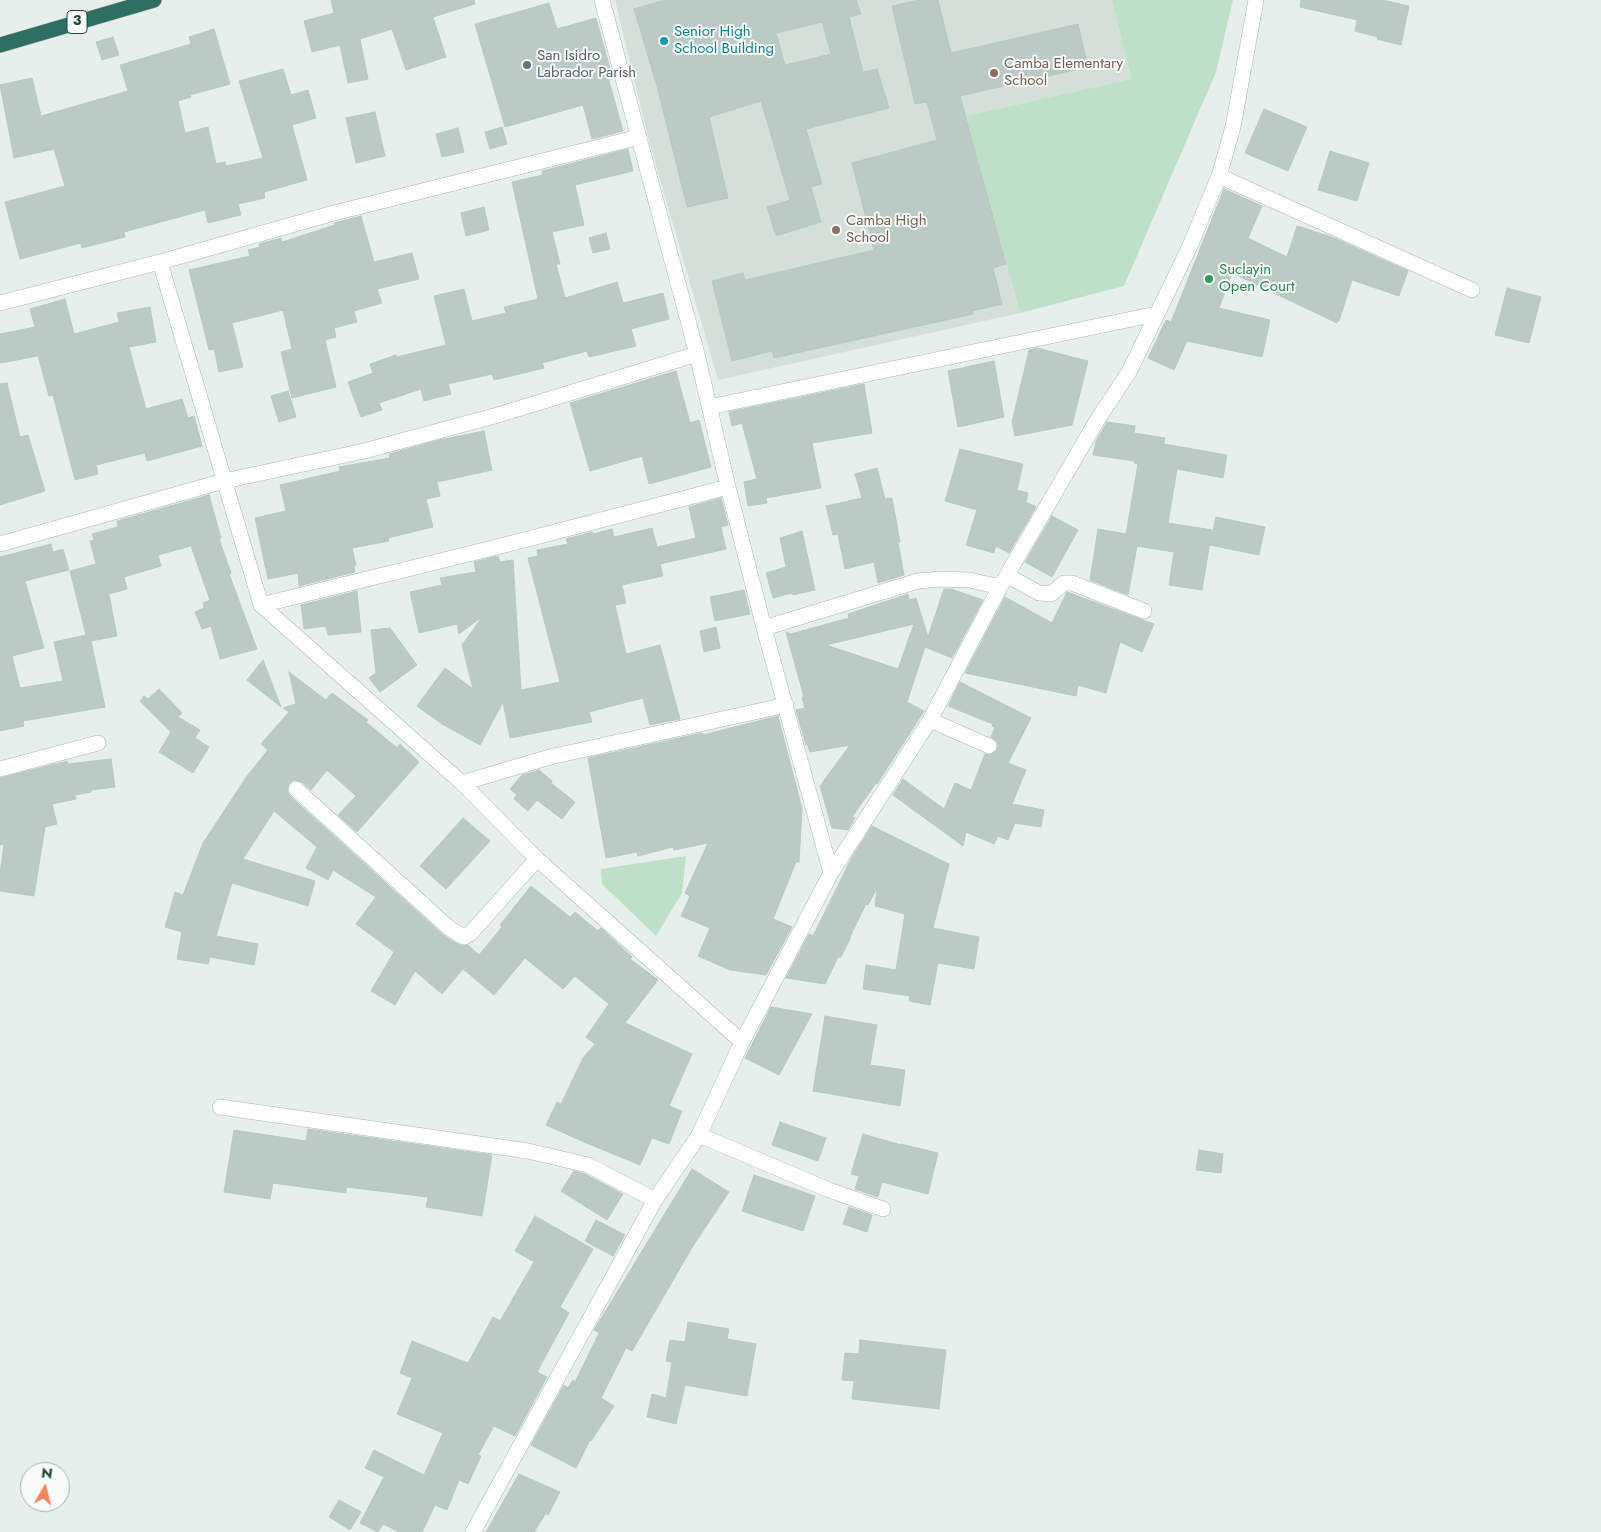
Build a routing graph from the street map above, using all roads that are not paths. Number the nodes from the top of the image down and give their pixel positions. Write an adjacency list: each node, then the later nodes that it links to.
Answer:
1 (154, 0): 4 (highway, 3)
2 (602, 0): 6 (street)
3 (1256, 0): 7 (street)
4 (118, 5): 5 (highway, 3)
5 (0, 45)
6 (640, 137): 8 (street); 12 (street)
7 (1220, 176): 9 (street); 11 (street)
8 (160, 262): 10 (street); 14 (street)
9 (1472, 290)
10 (0, 303)
11 (1156, 314): 13 (street); 17 (street)
12 (697, 354): 13 (street); 14 (street)
13 (709, 407): 15 (street)
14 (224, 482): 16 (street); 18 (street)
15 (728, 487): 18 (street); 20 (street)
16 (0, 544)
17 (1004, 581): 19 (street); 20 (street); 22 (street)
18 (261, 605): 26 (street)
19 (1144, 611)
20 (764, 628): 21 (street)
21 (786, 706): 26 (street); 29 (street)
22 (930, 720): 24 (street); 29 (street)
23 (98, 744): 25 (street)
24 (989, 746)
25 (0, 769)
26 (462, 782): 28 (street)
27 (296, 789): 28 (street)
28 (537, 859): 30 (street)
29 (831, 872): 30 (street)
30 (742, 1042): 32 (street)
31 (220, 1108): 33 (street)
32 (699, 1135): 33 (street); 34 (street)
33 (655, 1200): 35 (street)
34 (882, 1209)
35 (473, 1532)

